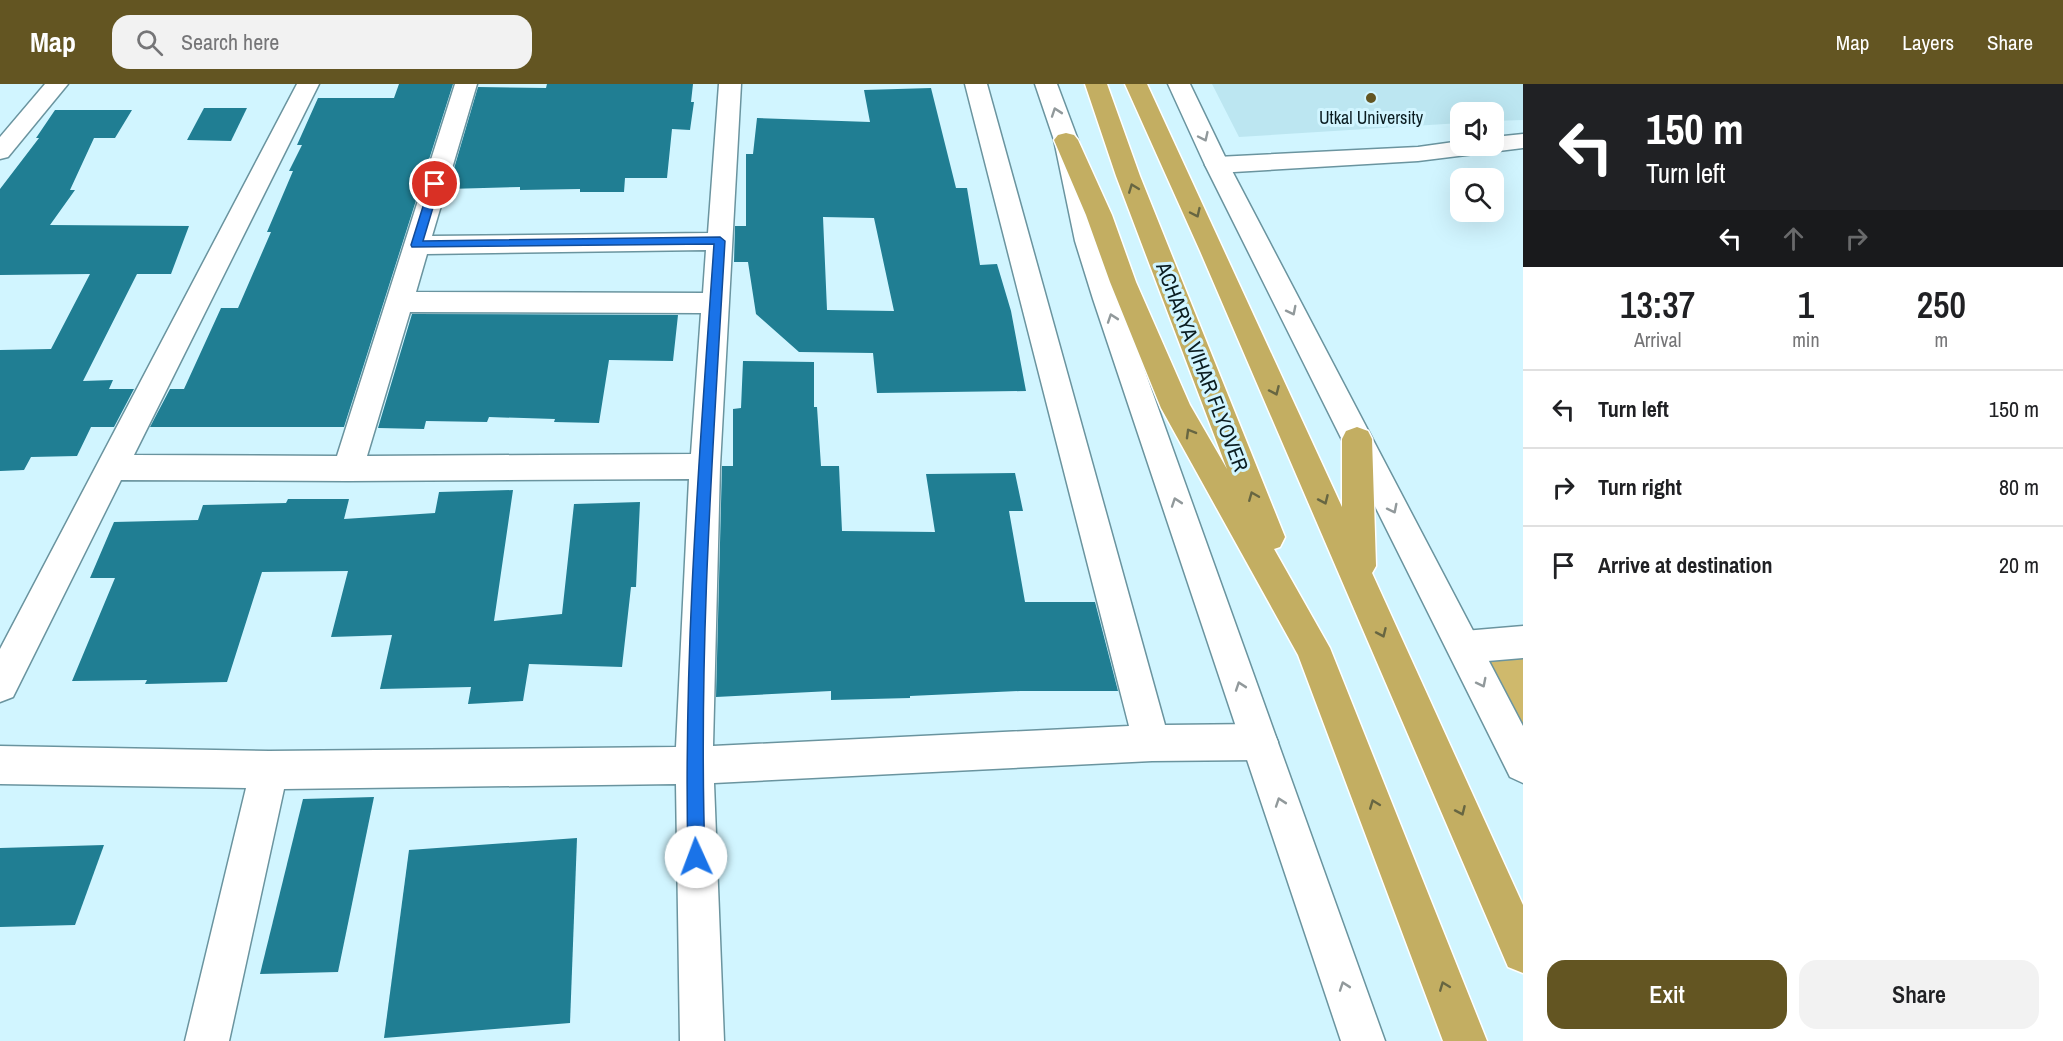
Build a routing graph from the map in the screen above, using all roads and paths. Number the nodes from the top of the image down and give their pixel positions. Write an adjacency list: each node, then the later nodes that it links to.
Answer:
1 (57, 84): 12 (street)
2 (308, 84): 21 (street)
3 (466, 84): 16 (street)
4 (730, 84): 15 (street)
5 (976, 84): 29 (street)
6 (1046, 84): 10 (street, one-way to 6)
7 (1096, 84): 26 (highway, ACHARYA VIHAR FLYOVER, one-way to 7)
8 (1136, 84): 23 (highway, one-way to 23)
9 (1179, 84): 13 (street, one-way to 13)
10 (1066, 140): 26 (highway, one-way to 10); 28 (street, one-way to 10)
11 (1511, 143): 13 (street); 14 (street)
12 (0, 152)
13 (1217, 165): 19 (street, one-way to 19)
14 (1523, 166)
15 (720, 241): 16 (street); 18 (street)
16 (416, 245): 17 (street)
17 (399, 302): 18 (street); 22 (street)
18 (716, 303): 20 (street)
19 (1357, 439): 23 (highway); 25 (street, one-way to 25)
20 (705, 466): 22 (street); 32 (street)
21 (112, 467): 22 (street); 27 (street)
22 (348, 469)
23 (1359, 580): 34 (highway, one-way to 34)
24 (1523, 642): 25 (street)
25 (1464, 647): 30 (street, one-way to 30)
26 (1313, 648): 38 (highway, one-way to 26)
27 (0, 685)
28 (1259, 742): 29 (street); 37 (street, one-way to 28)
29 (1152, 743): 32 (street)
30 (1523, 764)
31 (0, 765): 33 (street)
32 (694, 765): 33 (street); 36 (street)
33 (269, 770): 35 (street)
34 (1523, 952)
35 (207, 1041)
36 (702, 1041)
37 (1363, 1041)
38 (1465, 1041)

